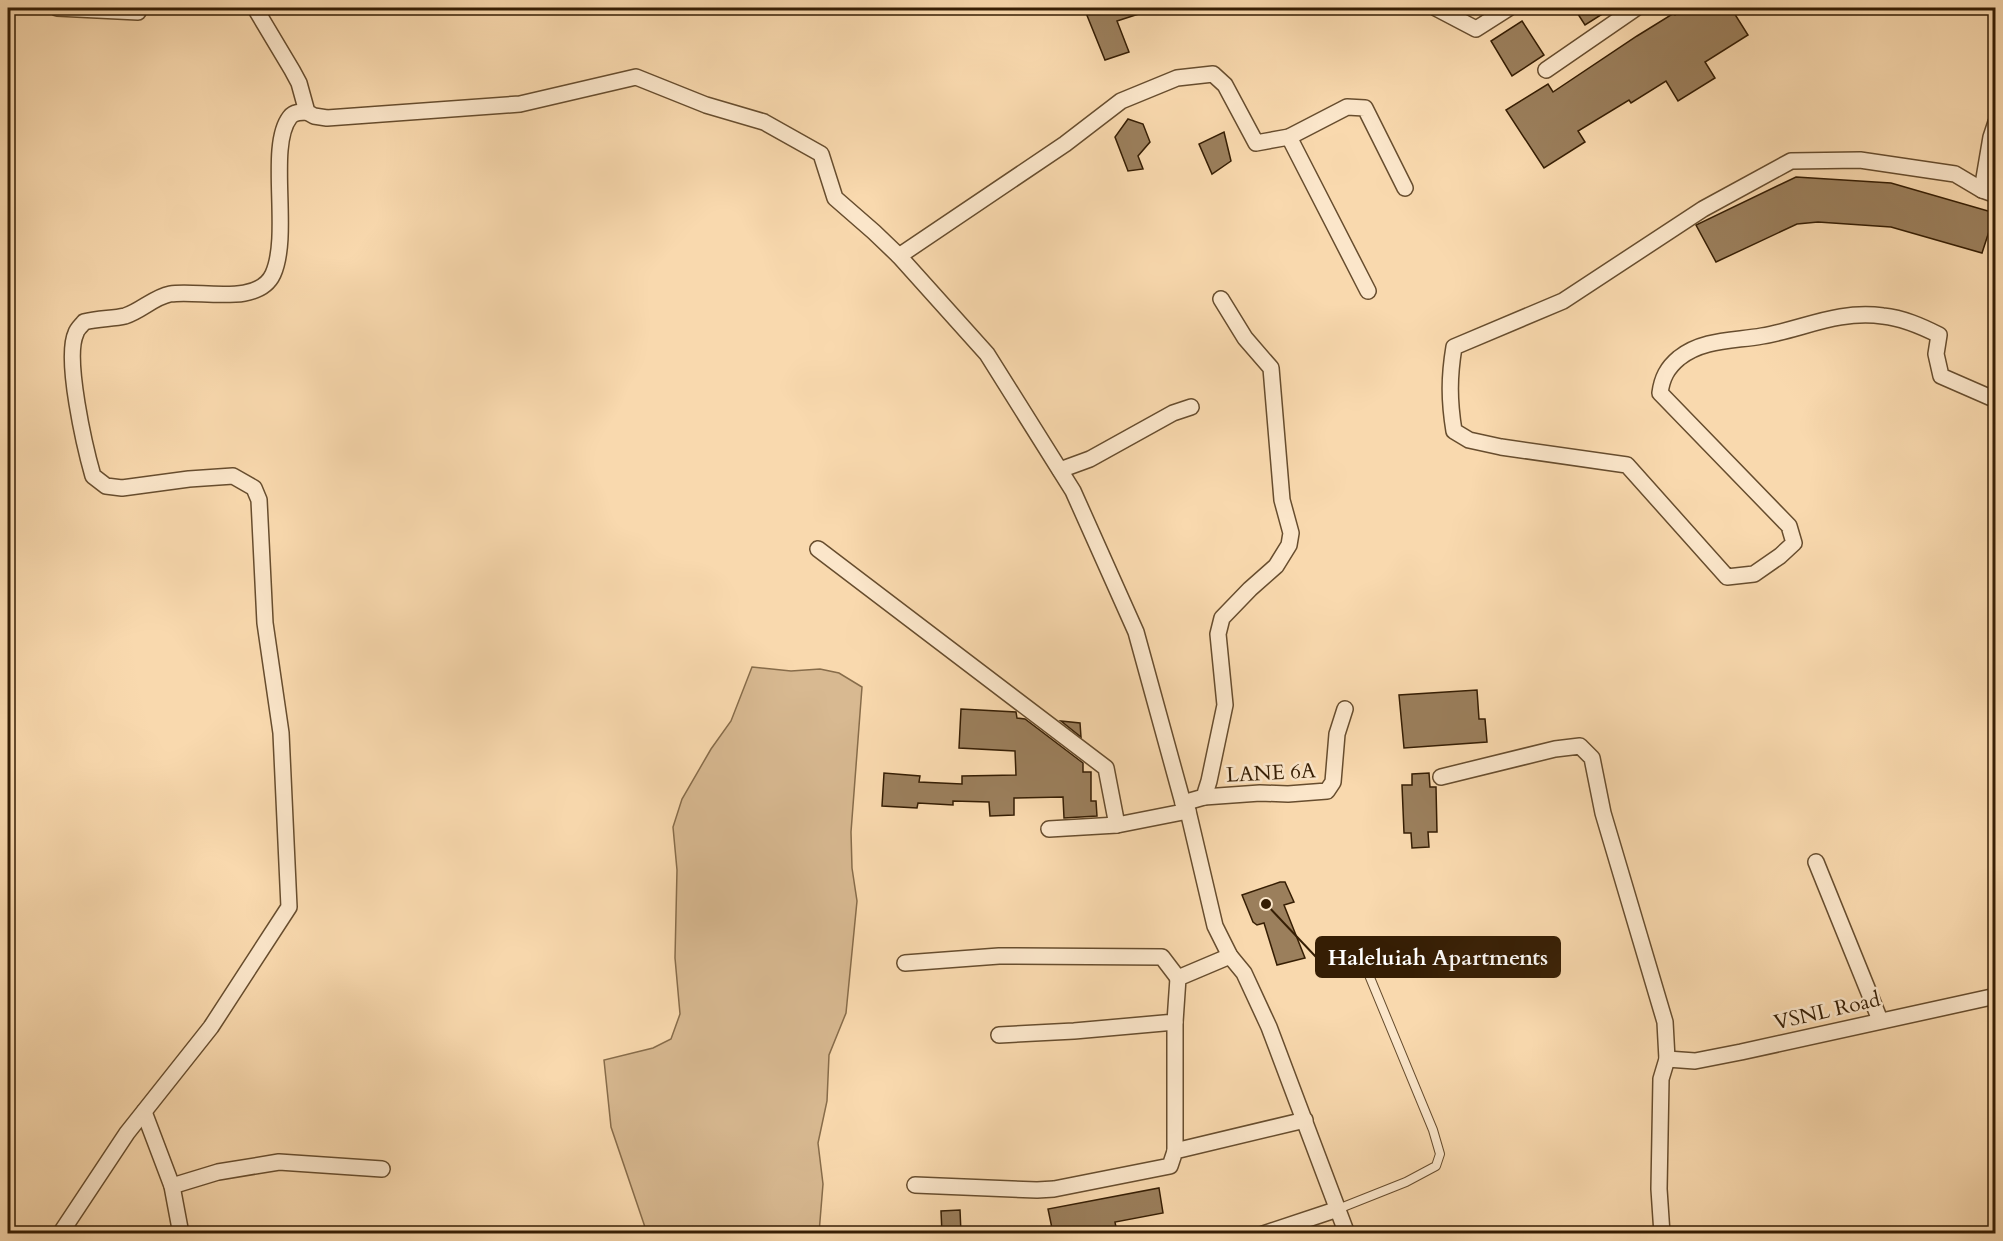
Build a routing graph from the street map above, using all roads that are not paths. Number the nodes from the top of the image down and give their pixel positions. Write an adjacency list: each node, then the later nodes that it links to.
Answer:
1 (66, 8): 6 (street)
2 (255, 8): 8 (street)
3 (1436, 8): 4 (street)
4 (1509, 8)
5 (1636, 8): 7 (street)
6 (138, 12)
7 (1546, 70)
8 (306, 112): 13 (street); 36 (street)
9 (1995, 122): 12 (street)
10 (1289, 137): 11 (street); 13 (street); 14 (street)
11 (1405, 188)
12 (1988, 193): 16 (street)
13 (899, 256): 18 (street)
14 (1368, 291)
15 (1221, 299): 22 (street)
16 (1995, 400)
17 (1191, 407): 18 (street)
18 (1060, 470): 23 (street)
19 (818, 549): 24 (street)
20 (1345, 709): 22 (street, LANE 6A)
21 (1441, 777): 35 (street)
22 (1204, 797): 23 (street)
23 (1186, 807): 24 (street); 27 (street)
24 (1117, 825): 25 (street)
25 (1049, 829)
26 (1816, 862): 32 (street)
27 (1230, 956): 30 (street); 37 (street)
28 (904, 963): 30 (street)
29 (1364, 963): 42 (lane)
30 (1178, 978): 33 (street)
31 (1995, 996): 32 (street, VSNL Road)
32 (1880, 1020): 35 (street, VSNL Road)
33 (1175, 1022): 34 (street); 38 (street)
34 (999, 1035)
35 (1667, 1059): 47 (street)
36 (144, 1112): 41 (street); 43 (street)
37 (1305, 1120): 38 (street); 42 (street)
38 (1175, 1151): 40 (street)
39 (382, 1168): 41 (street)
40 (915, 1185)
41 (172, 1186): 44 (street)
42 (1338, 1209): 45 (street); 46 (street)
43 (60, 1233)
44 (181, 1233)
45 (1263, 1233)
46 (1347, 1233)
47 (1662, 1233)

